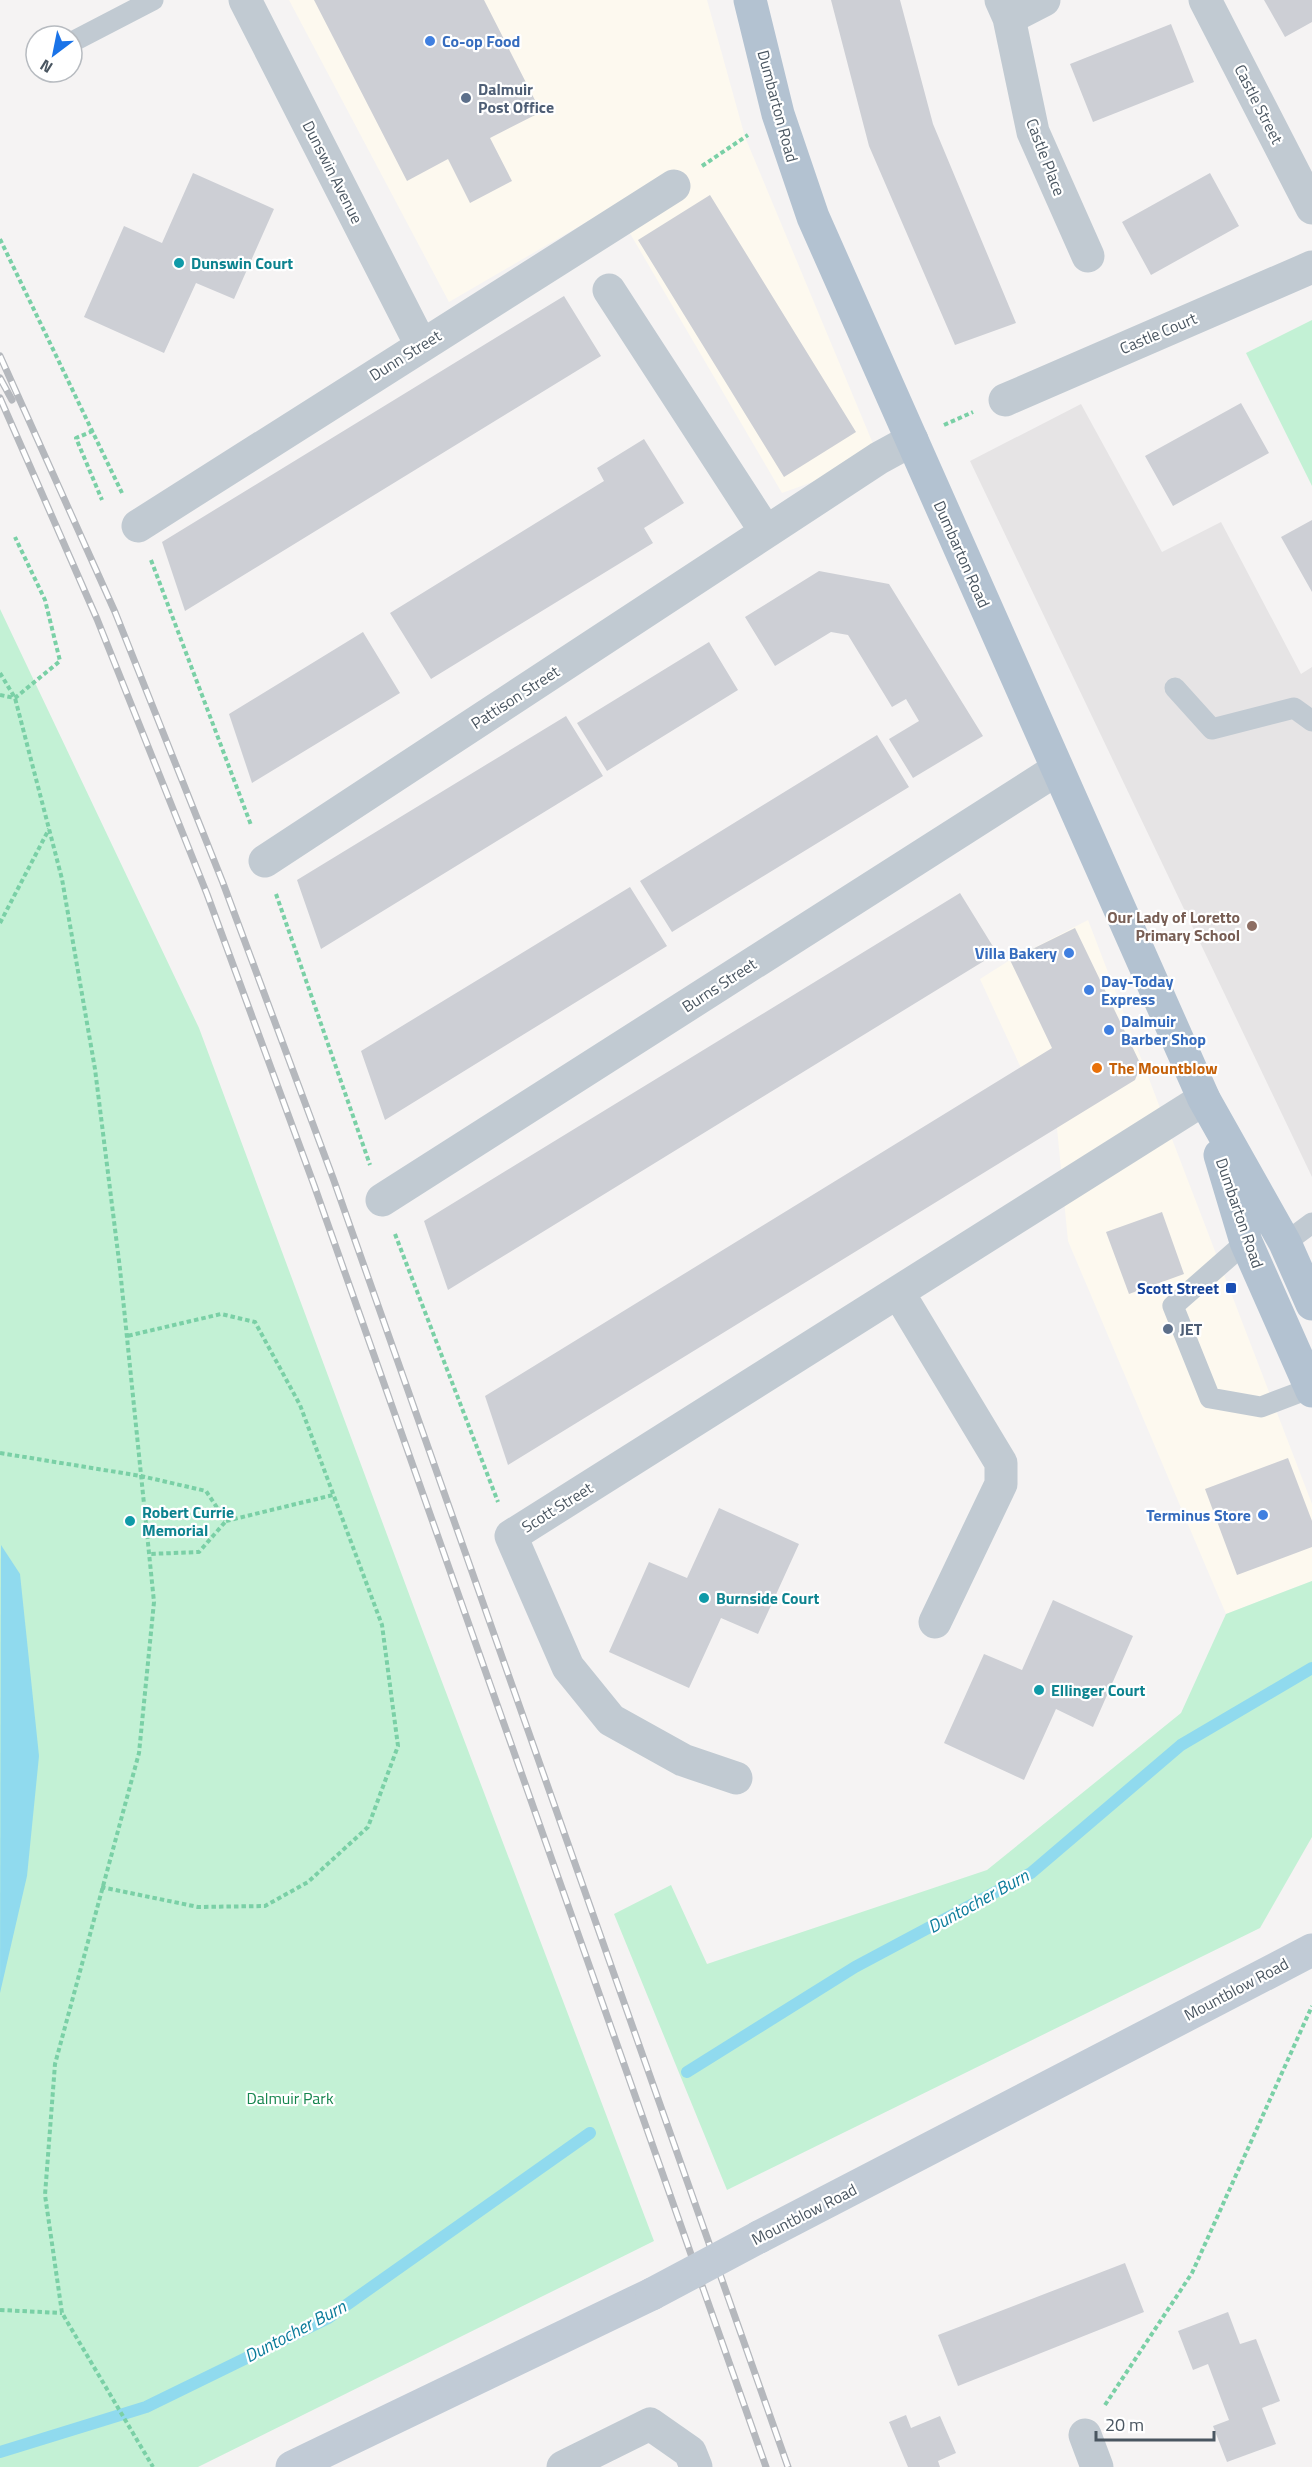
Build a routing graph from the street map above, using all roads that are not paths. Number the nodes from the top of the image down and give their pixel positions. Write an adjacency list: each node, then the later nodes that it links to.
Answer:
1 (153, 0): 7 (lane)
2 (245, 0): 13 (street, Dunswin Avenue)
3 (750, 0): 15 (main road, Dumbarton Road)
4 (1044, 0): 6 (street, Castle Place)
5 (1205, 0): 9 (street, Castle Street)
6 (1005, 9): 10 (street, Castle Place)
7 (84, 36)
8 (675, 186): 13 (street, Dunn Street)
9 (1312, 208)
10 (1088, 256)
11 (1312, 267): 14 (street, Castle Court)
12 (609, 290): 17 (street)
13 (421, 345): 16 (street, Dunn Street)
14 (1005, 400)
15 (912, 440): 17 (street, Pattison Street); 20 (main road, Dumbarton Road)
16 (138, 526)
17 (766, 532): 21 (street, Pattison Street)
18 (1175, 688): 19 (lane)
19 (1312, 721)
20 (1056, 770): 22 (main road, Dumbarton Road); 23 (street, Burns Street)
21 (265, 861)
22 (1204, 1098): 25 (main road, Dumbarton Road); 26 (main road, Dumbarton Road); 27 (street, Scott Street)
23 (382, 1200)
24 (1312, 1223): 26 (lane)
25 (1246, 1242): 29 (main road, Dumbarton Road); 29 (lane)
26 (1286, 1243): 28 (main road, Dumbarton Road)
27 (898, 1292): 30 (street); 31 (street, Scott Street)
28 (1312, 1304)
29 (1311, 1389)
30 (935, 1622)
31 (736, 1778)
32 (1312, 1950): 34 (street, Mountblow Road, bridge)
33 (1085, 2435): 37 (street)
34 (291, 2467)
35 (563, 2467): 36 (street)
36 (696, 2467)
37 (1096, 2467)

